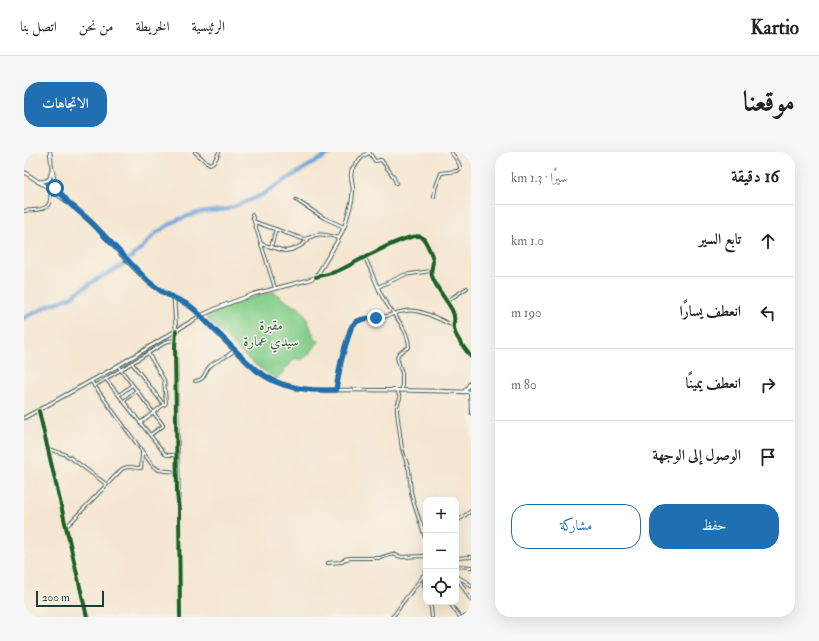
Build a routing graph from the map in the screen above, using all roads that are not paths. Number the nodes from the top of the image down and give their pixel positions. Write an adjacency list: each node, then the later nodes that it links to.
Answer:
1 (50, 152): 6 (main road)
2 (195, 152): 3 (street)
3 (219, 152)
4 (369, 152): 10 (street); 20 (main road)
5 (451, 152): 14 (street)
6 (52, 169): 8 (main road); 12 (main road)
7 (24, 172): 9 (main road)
8 (49, 179): 9 (main road); 11 (main road)
9 (38, 182): 13 (main road)
10 (396, 182)
11 (48, 184): 12 (main road); 13 (main road)
12 (55, 186): 13 (main road); 16 (main road)
13 (50, 190): 16 (main road); 17 (street)
14 (434, 197)
15 (296, 200): 20 (street)
16 (69, 203): 32 (main road)
17 (24, 211)
18 (252, 215): 19 (street)
19 (255, 222): 21 (street); 24 (street)
20 (344, 227): 22 (main road)
21 (276, 229): 23 (street); 25 (street)
22 (339, 238): 23 (street); 28 (main road)
23 (308, 239): 25 (street)
24 (261, 244): 25 (street); 30 (street)
25 (271, 247)
26 (365, 258): 27 (street); 28 (street); 29 (street)
27 (431, 271): 29 (street); 33 (street)
28 (316, 277): 30 (main road)
29 (378, 287): 34 (street)
30 (275, 288): 35 (main road)
31 (467, 288): 33 (street)
32 (174, 298): 35 (main road); 37 (main road)
33 (447, 301): 36 (street)
34 (394, 314): 36 (street); 56 (street); 58 (street)
35 (200, 316): 37 (main road); 43 (main road)
36 (454, 326): 45 (street)
37 (176, 331): 38 (main road); 39 (street)
38 (166, 337): 40 (street); 41 (main road)
39 (176, 340): 40 (street); 72 (street)
40 (168, 341): 42 (street)
41 (154, 344): 42 (street); 47 (main road)
42 (157, 348): 44 (street)
43 (235, 350): 51 (street); 56 (main road)
44 (148, 353): 46 (street); 63 (street)
45 (471, 357)
46 (132, 363): 48 (street); 63 (street)
47 (118, 366): 48 (street); 50 (main road)
48 (121, 370): 49 (street); 53 (street)
49 (106, 379): 54 (street); 61 (street)
50 (91, 381): 54 (street); 64 (main road)
51 (195, 381)
52 (471, 382): 59 (main road)
53 (132, 385): 55 (street); 61 (street)
54 (94, 386): 71 (street)
55 (137, 390): 62 (street); 65 (street)
56 (336, 390): 57 (main road)
57 (397, 390): 58 (main road); 79 (street)
58 (402, 390): 59 (main road)
59 (464, 392): 60 (main road)
60 (470, 392): 66 (street)
61 (119, 395): 62 (street)
62 (124, 401): 68 (street)
63 (164, 405): 65 (street)
64 (39, 411): 67 (main road); 70 (street)
65 (154, 412): 68 (street); 69 (street)
66 (471, 413)
67 (24, 418)
68 (140, 423): 69 (street)
69 (150, 435): 72 (street)
70 (48, 449): 74 (street); 78 (street)
71 (142, 452): 73 (street); 74 (street)
72 (177, 455): 73 (street); 75 (street)
73 (176, 472): 75 (street)
74 (106, 484): 78 (street)
75 (179, 510): 95 (street)
76 (471, 511): 77 (street)
77 (459, 520)
78 (66, 527): 94 (street)
79 (424, 533)
80 (423, 556): 83 (street)
81 (471, 557): 82 (street)
82 (459, 558)
83 (328, 563)
84 (459, 566): 85 (street)
85 (471, 567)
86 (423, 577): 96 (street)
87 (459, 578): 89 (street)
88 (459, 582): 90 (street)
89 (471, 586)
90 (471, 600)
91 (430, 605): 97 (street)
92 (451, 605): 98 (street)
93 (471, 615): 99 (street)
94 (88, 617)
95 (180, 617)
96 (392, 617)
97 (432, 617)
98 (460, 617)
99 (464, 617)

